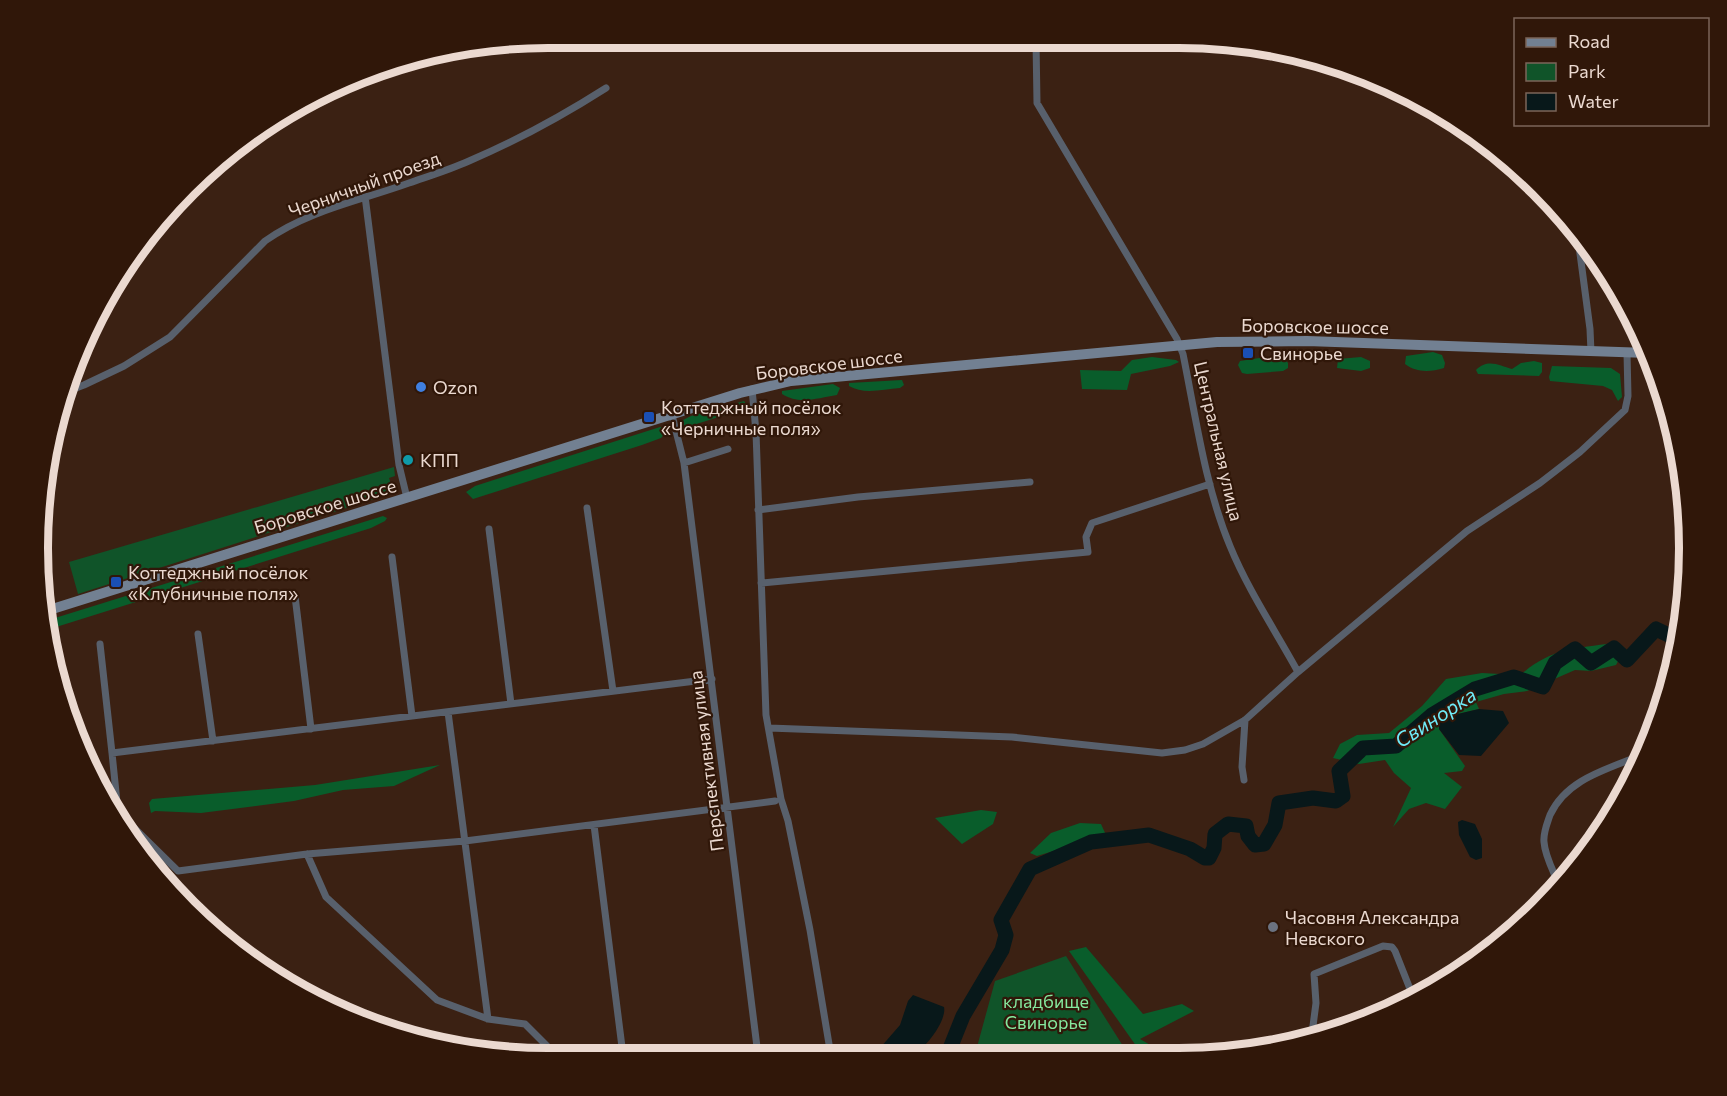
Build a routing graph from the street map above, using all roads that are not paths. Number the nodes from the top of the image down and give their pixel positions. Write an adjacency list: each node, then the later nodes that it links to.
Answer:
1 (1036, 48): 5 (street, Центральная улица)
2 (606, 88): 3 (street, Черничный проезд)
3 (365, 196): 9 (street, Черничный проезд); 16 (street)
4 (1579, 249): 6 (street)
5 (1179, 345): 6 (main road, Боровское шоссе); 10 (main road, Боровское шоссе); 15 (street, Центральная улица)
6 (1591, 352): 8 (main road, Боровское шоссе)
7 (1639, 352): 8 (main road, Боровское шоссе)
8 (1627, 353): 26 (street)
9 (74, 389)
10 (752, 389): 11 (main road, Боровское шоссе); 18 (street)
11 (672, 415): 13 (street, Перспективная улица); 16 (main road, Боровское шоссе)
12 (728, 449): 13 (street)
13 (684, 463): 27 (street, Перспективная улица)
14 (1030, 482): 18 (street)
15 (1210, 484): 21 (street); 26 (street, Центральная улица)
16 (407, 498): 23 (main road, Боровское шоссе)
17 (587, 508): 28 (street)
18 (758, 510): 21 (street)
19 (489, 529): 29 (street)
20 (392, 557): 31 (street)
21 (761, 583): 33 (street)
22 (295, 596): 34 (street)
23 (52, 609)
24 (198, 634): 35 (street)
25 (100, 644): 36 (street)
26 (1298, 672): 32 (street)
27 (712, 680): 28 (street); 41 (street, Перспективная улица)
28 (613, 692): 29 (street)
29 (511, 704): 30 (street)
30 (448, 712): 31 (street); 44 (street)
31 (412, 716): 34 (street)
32 (1245, 720): 33 (street); 38 (street)
33 (769, 728): 53 (street)
34 (311, 729): 35 (street)
35 (213, 741): 36 (street)
36 (112, 753): 39 (street)
37 (1632, 759): 46 (street)
38 (1245, 780)
39 (117, 801)
40 (775, 801): 41 (street)
41 (727, 807): 43 (street); 52 (street, Перспективная улица)
42 (132, 825): 45 (street)
43 (594, 825): 44 (street); 51 (street)
44 (465, 841): 45 (street); 48 (street)
45 (307, 854): 48 (street)
46 (1556, 877)
47 (1411, 990): 49 (street)
48 (488, 1018): 50 (street)
49 (1313, 1030)
50 (549, 1048)
51 (622, 1048)
52 (757, 1048)
53 (830, 1048)

